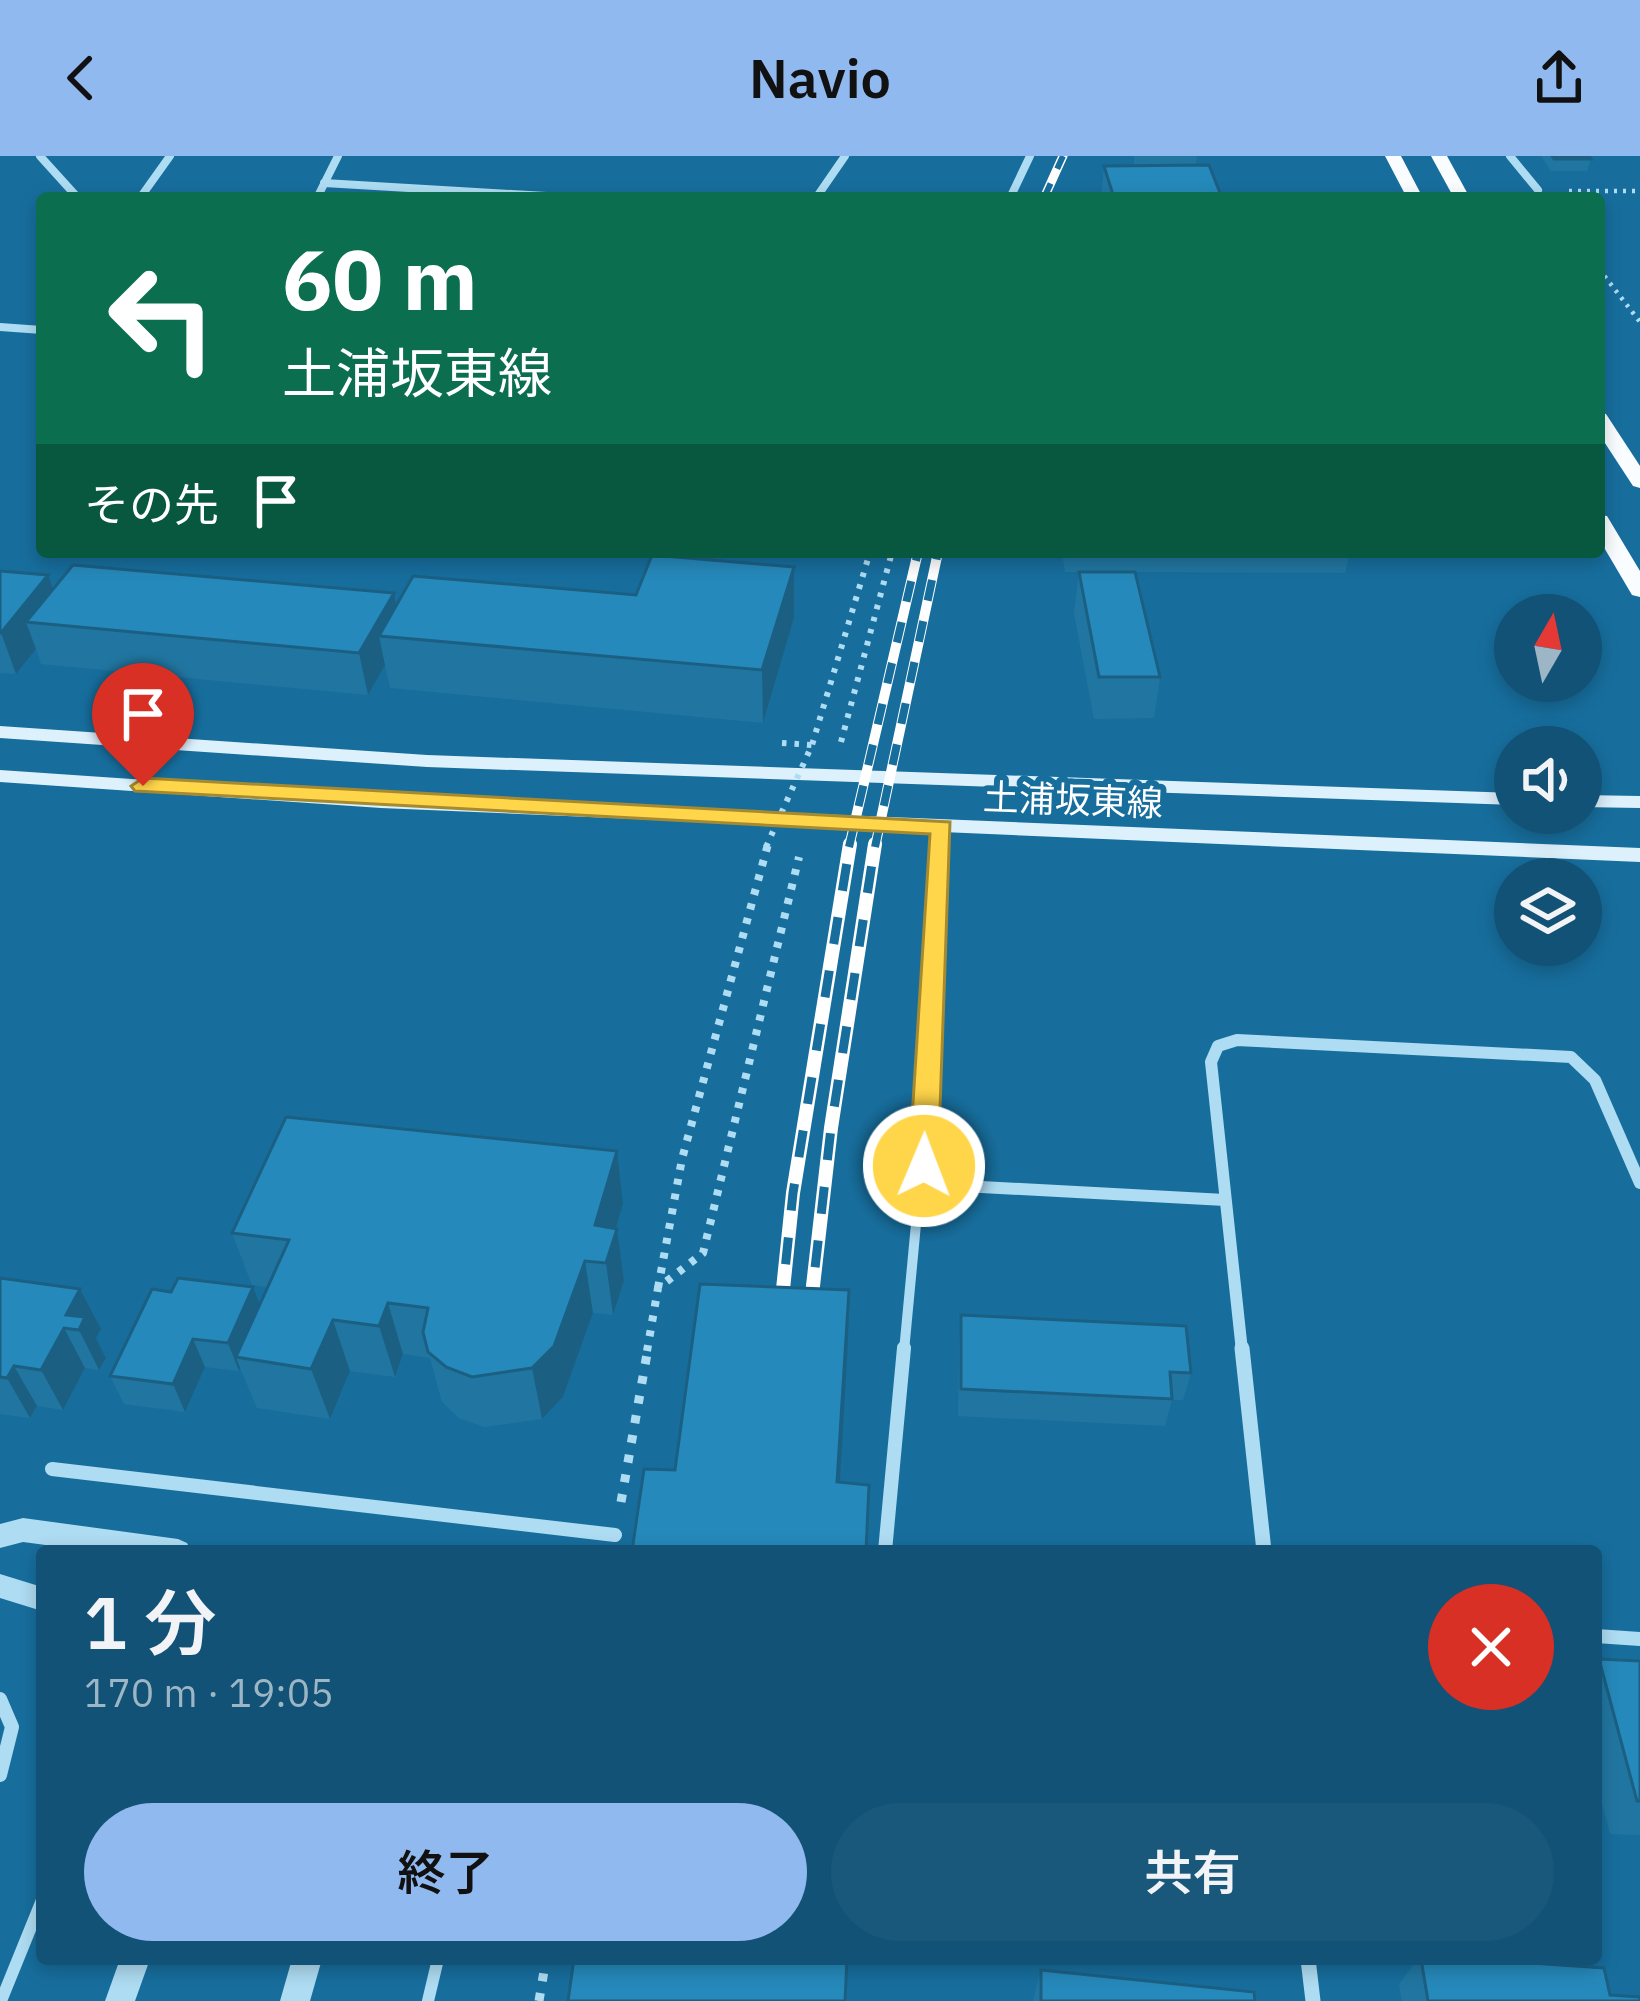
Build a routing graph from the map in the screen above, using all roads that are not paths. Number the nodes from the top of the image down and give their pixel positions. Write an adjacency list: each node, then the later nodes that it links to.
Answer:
1 (40, 156): 11 (street)
2 (170, 156): 12 (street)
3 (338, 156): 9 (street)
4 (845, 156): 15 (street)
5 (1030, 156): 16 (street)
6 (1393, 156): 17 (main road)
7 (1439, 156): 18 (main road)
8 (1510, 156): 10 (street)
9 (324, 183): 13 (street); 14 (street)
10 (1538, 190)
11 (73, 192)
12 (144, 192)
13 (320, 192)
14 (478, 192)
15 (820, 192)
16 (1013, 192)
17 (1412, 192)
18 (1459, 192)
19 (0, 327): 20 (street)
20 (36, 330)
21 (1605, 427): 22 (main road)
22 (1640, 482)
23 (1605, 530): 24 (main road)
24 (1640, 590)
25 (0, 732): 27 (main road, 土浦坂東線)
26 (0, 776): 30 (main road, 土浦坂東線)
27 (1494, 798)
28 (1602, 801): 29 (main road)
29 (1640, 802)
30 (942, 827): 31 (main road, 土浦坂東線); 32 (street)
31 (1640, 855)
32 (934, 1179): 34 (street); 39 (street)
33 (1640, 1183): 34 (street)
34 (1226, 1200): 40 (street)
35 (52, 1468): 36 (street)
36 (615, 1535)
37 (0, 1536): 38 (street)
38 (134, 1545)
39 (886, 1545)
40 (1263, 1545)
41 (0, 1586): 42 (street)
42 (36, 1597)
43 (1602, 1636): 44 (street)
44 (1640, 1639)
45 (0, 1699): 46 (street)
46 (0, 1774)
47 (36, 1915): 52 (lane)
48 (133, 1965): 53 (street)
49 (305, 1965): 54 (street)
50 (437, 1965): 55 (lane)
51 (1309, 1965): 56 (street)
52 (2, 2001)
53 (120, 2001)
54 (296, 2001)
55 (428, 2001)
56 (1313, 2001)

